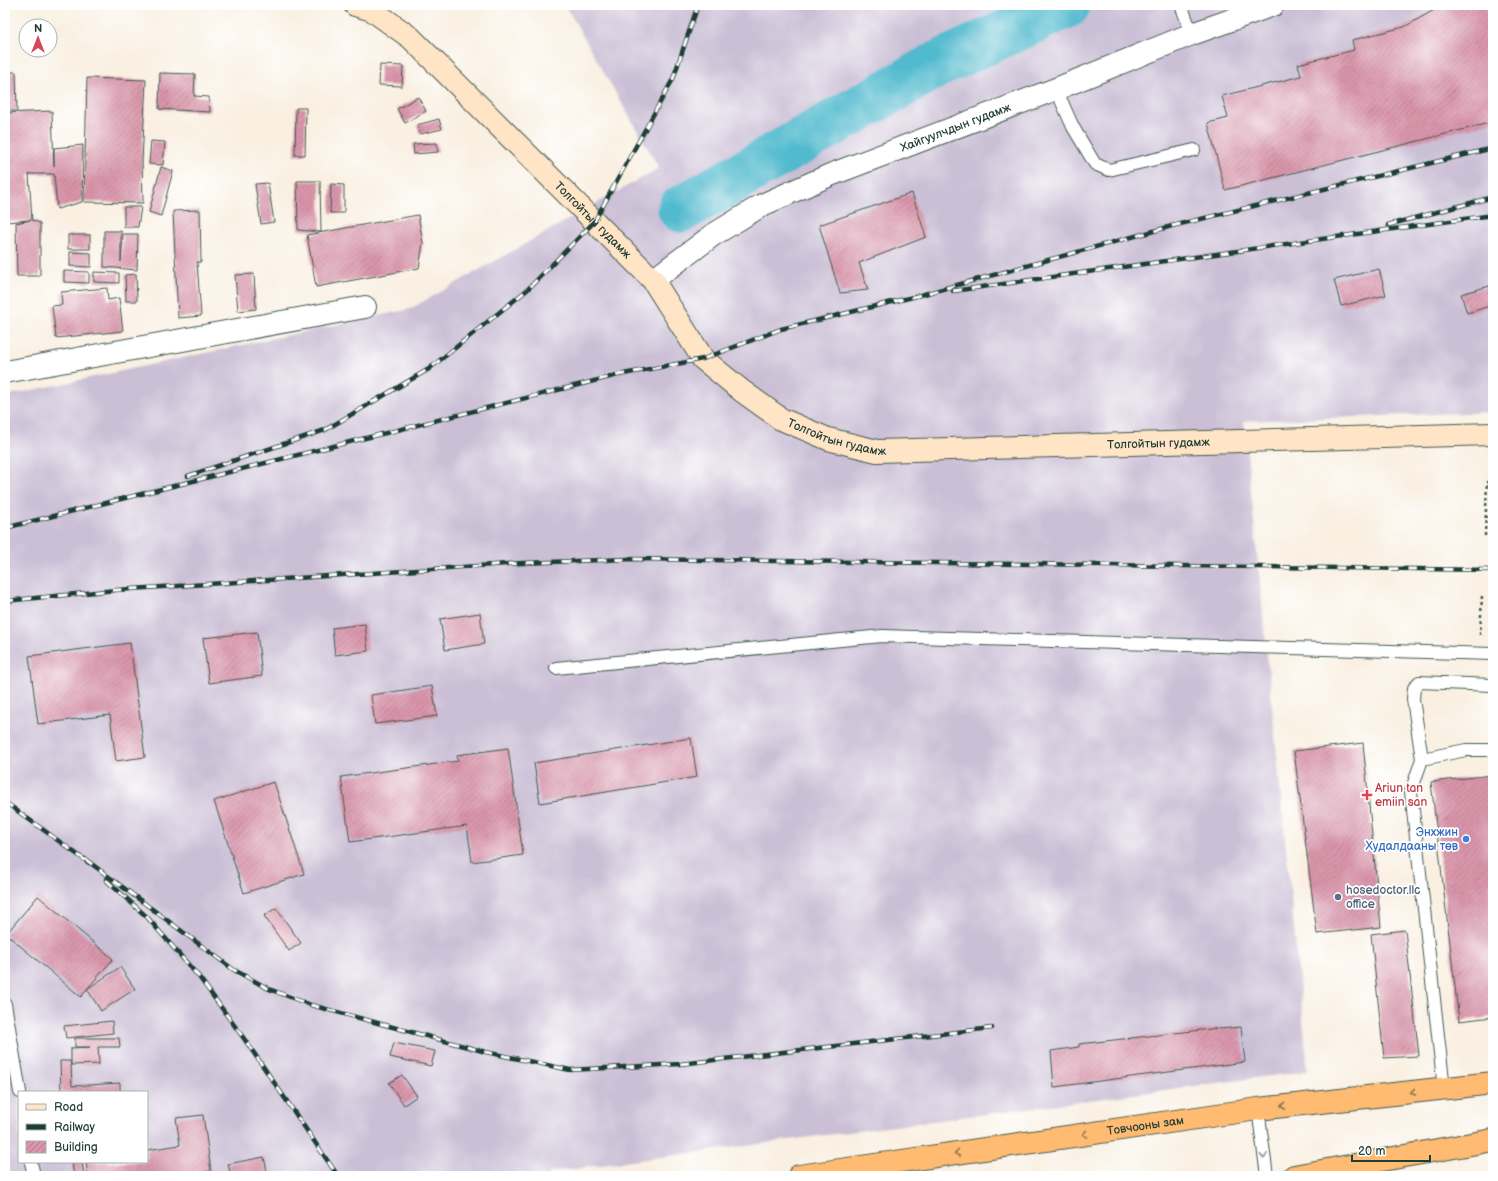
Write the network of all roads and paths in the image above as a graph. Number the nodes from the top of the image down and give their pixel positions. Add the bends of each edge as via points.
1 (355, 5) edge
2 (1181, 5) edge
3 (1273, 5) edge
4 (1192, 34) junction
5 (1056, 89) junction
6 (1194, 150) dead end
7 (653, 280) junction
8 (365, 307) dead end
9 (5, 372) edge
10 (1493, 434) edge
11 (1493, 482) edge
12 (1485, 536) dead end
13 (1482, 595) dead end
14 (1479, 654) junction
15 (1493, 654) edge
16 (556, 668) dead end
17 (1493, 685) edge
18 (1493, 750) edge
19 (1422, 759) junction
20 (5, 1004) edge
21 (1493, 1083) edge
22 (1444, 1089) junction
23 (20, 1091) edge
24 (1258, 1108) junction
25 (1493, 1140) edge
26 (31, 1163) edge
27 (34, 1176) edge
28 (799, 1176) edge
29 (1267, 1176) edge
30 (1294, 1176) edge

1 - 7 main road, Толгойтын гудамж via 372,10 411,38
2 - 4 lane
3 - 4 street, Хайгуулчдын гудамж
4 - 5 street, Хайгуулчдын гудамж
5 - 6 lane via 1073,127 1095,164 1109,170
5 - 7 street, Хайгуулчдын гудамж via 830,175 762,205 713,235
7 - 10 main road, Толгойтын гудамж via 703,359 742,391 781,419 828,439 877,451
8 - 9 street
11 - 12 path via 1487,482
13 - 14 path
14 - 15 lane
14 - 16 lane via 882,636
17 - 19 lane via 1419,682 1414,688 1413,699
18 - 19 lane via 1466,750
19 - 22 lane via 1411,792
20 - 23 lane
21 - 22 highway, Товчооны зам
22 -> 24 highway, Товчооны зам
24 -> 28 highway, Товчооны зам
24 -> 29 lane
25 - 30 highway
26 - 27 lane

